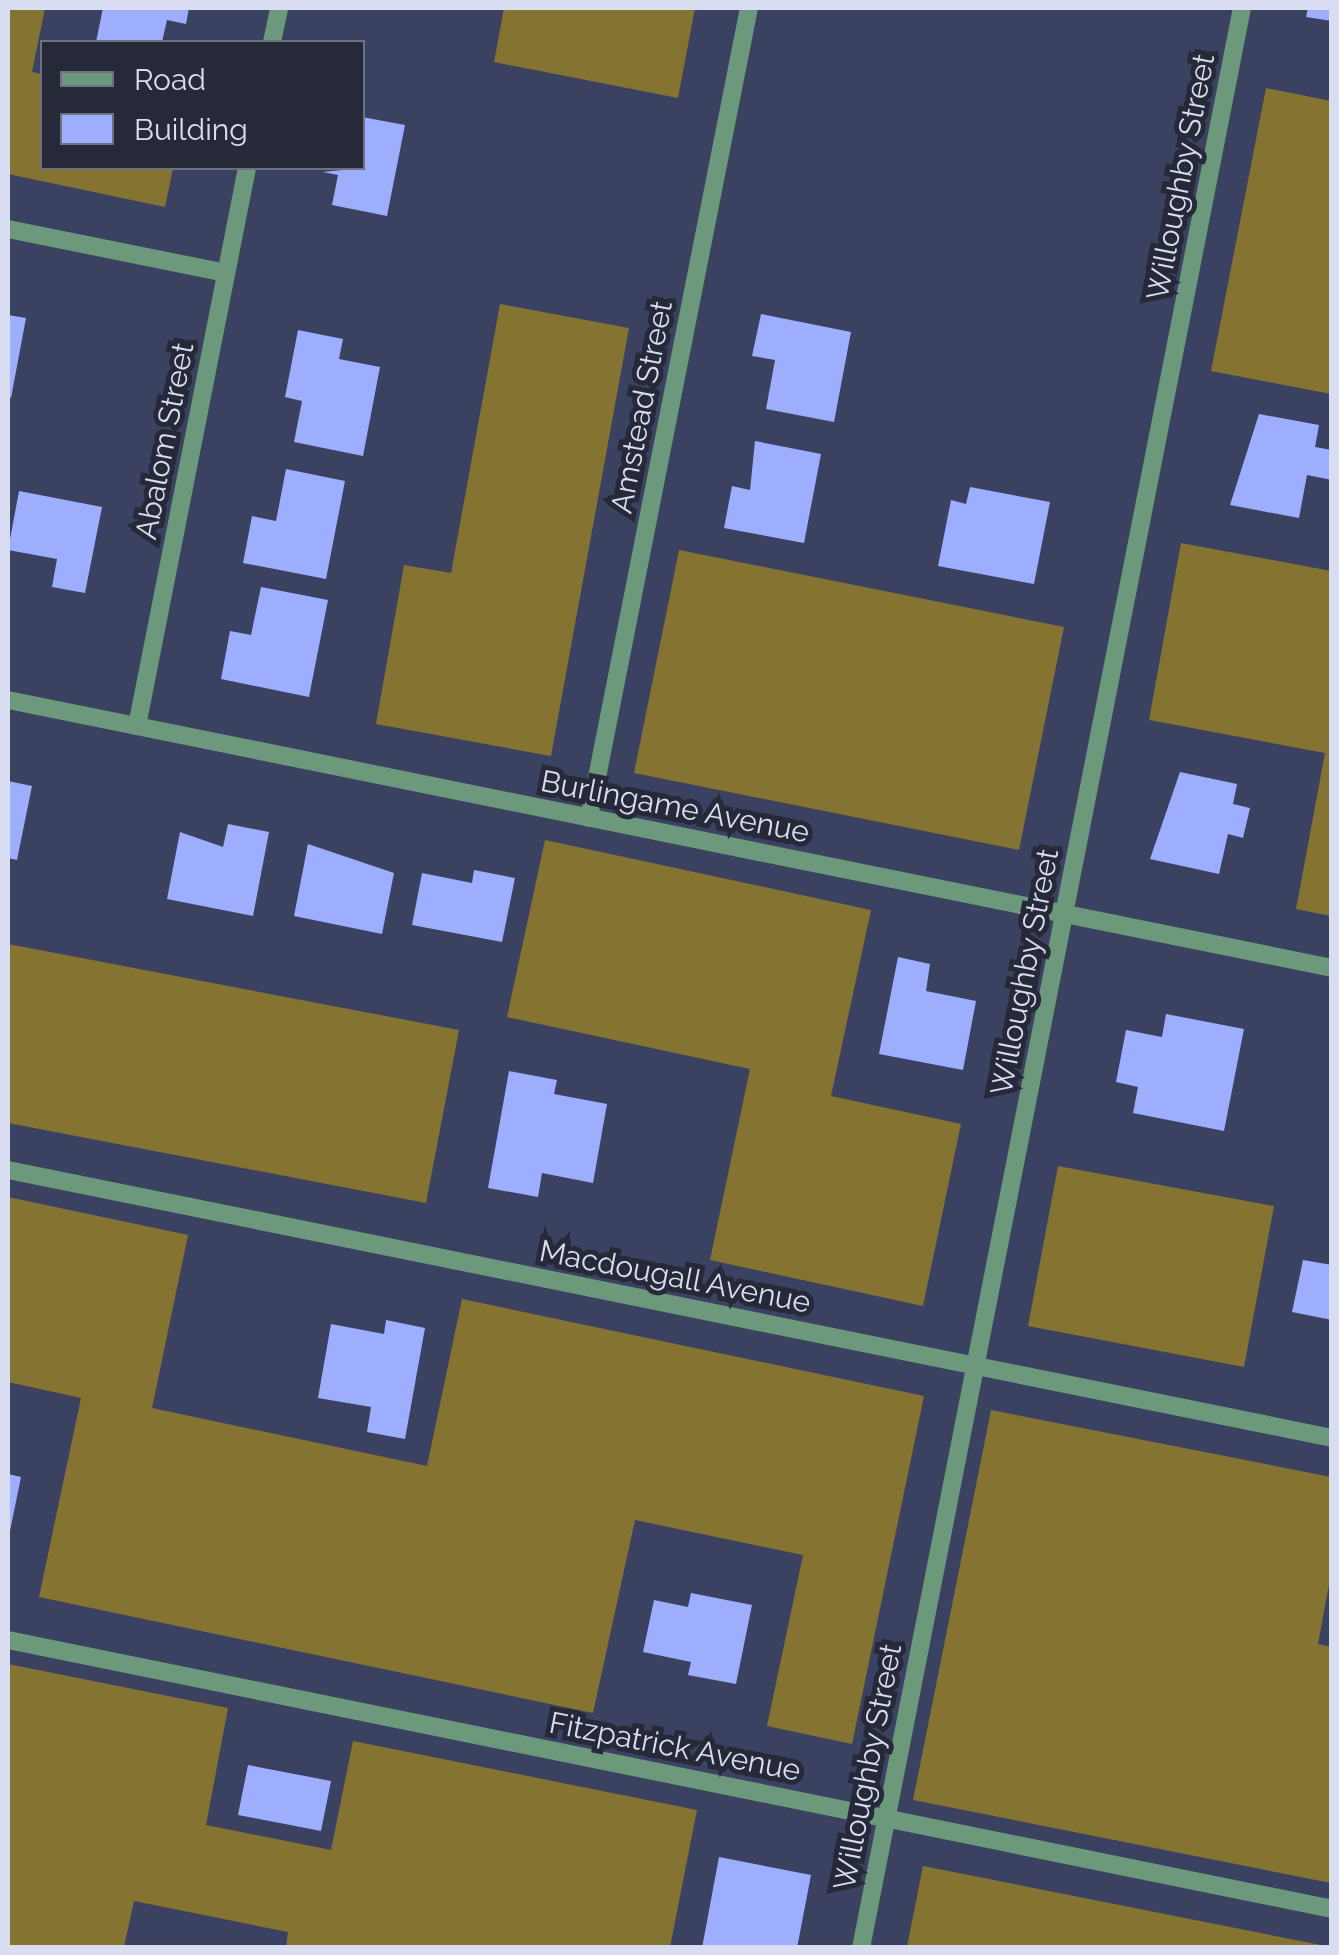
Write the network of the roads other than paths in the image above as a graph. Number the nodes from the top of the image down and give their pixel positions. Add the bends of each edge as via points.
1 (279, 8) edge
2 (749, 8) edge
3 (1242, 8) edge
4 (272, 40) edge
5 (247, 170) edge
6 (8, 229) edge
7 (226, 273) junction
8 (8, 700) edge
9 (137, 726) junction
10 (589, 818) junction
11 (1065, 914) junction
12 (1332, 968) edge
13 (8, 1170) edge
14 (976, 1366) junction
15 (1332, 1438) edge
16 (8, 1640) edge
17 (886, 1818) junction
18 (1332, 1909) edge
19 (860, 1948) edge

1 - 4 street
2 - 10 street, Amstead Street
3 - 11 street, Willoughby Street
5 - 7 street, Abalom Street
6 - 7 street
7 - 9 street, Abalom Street
8 - 9 street, Burlingame Avenue
9 - 10 street, Burlingame Avenue
10 - 11 street, Burlingame Avenue
11 - 12 street, Burlingame Avenue
11 - 14 street, Willoughby Street
13 - 14 street, Macdougall Avenue
14 - 15 street, Macdougall Avenue
14 - 17 street, Willoughby Street
16 - 17 street, Fitzpatrick Avenue
17 - 18 street, Fitzpatrick Avenue
17 - 19 street, Willoughby Street

